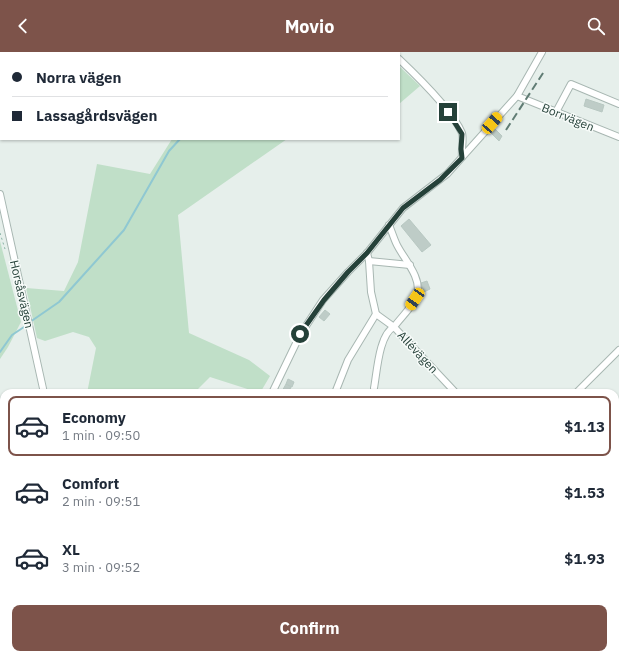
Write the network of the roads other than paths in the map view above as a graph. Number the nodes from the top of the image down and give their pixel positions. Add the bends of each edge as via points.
1 (542, 52) edge
2 (400, 60) edge
3 (517, 96) junction
4 (619, 104) edge
5 (556, 112) junction
6 (619, 138) edge
7 (462, 158) junction
8 (0, 194) edge
9 (3, 217) edge
10 (390, 225) junction
11 (367, 253) junction
12 (369, 260) junction
13 (410, 265) junction
14 (376, 314) junction
15 (394, 327) junction
16 (619, 350) edge
17 (374, 388) dead end
18 (43, 389) edge
19 (274, 389) edge
20 (337, 389) edge
21 (452, 389) edge
22 (580, 389) edge

1 - 3 street
2 - 7 street via 455,121 462,134
3 - 5 street, Borrvägen
3 - 7 street
4 - 5 street via 571,84
5 - 6 street, Borrvägen
7 - 10 street via 437,182 403,208
8 - 9 street, Horsåsvägen
9 - 18 street, Horsåsvägen
10 - 11 street
10 - 13 street, Allévägen via 397,246
11 - 12 street
11 - 19 street via 324,300 300,334
12 - 13 street
12 - 14 street via 371,292
13 - 15 street, Allévägen via 418,285 418,293
14 - 15 street
14 - 20 street via 348,360
15 - 17 street via 387,331 382,345
15 - 21 street, Allévägen
16 - 22 street

